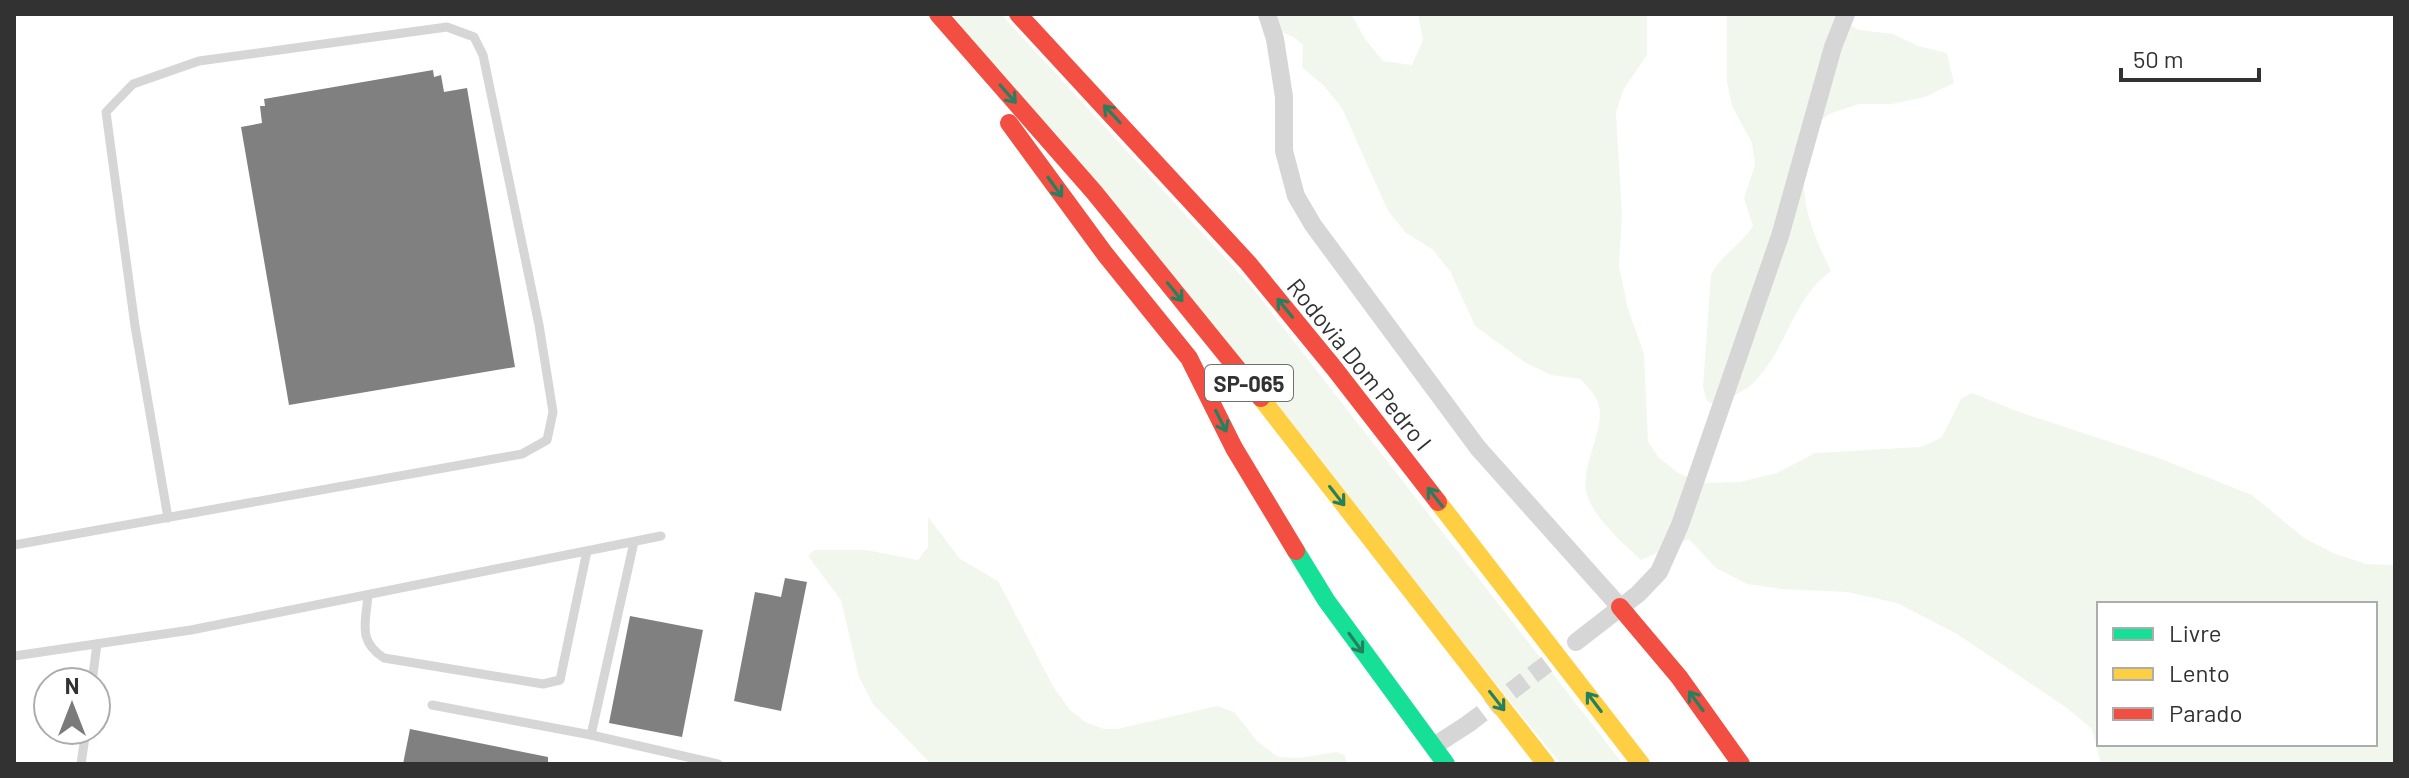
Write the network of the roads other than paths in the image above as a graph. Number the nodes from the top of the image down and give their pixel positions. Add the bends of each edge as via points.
1 (923, 14) edge
2 (938, 14) edge
3 (1018, 14) edge
4 (1267, 14) edge
5 (1846, 14) edge
6 (168, 518) junction
7 (661, 536) dead end
8 (634, 542) junction
9 (14, 545) edge
10 (587, 551) junction
11 (368, 595) junction
12 (1620, 607) junction
13 (1576, 642) tunnel mouth
14 (97, 644) junction
15 (14, 656) edge
16 (94, 666) edge
17 (432, 705) dead end
18 (1468, 724) tunnel mouth
19 (591, 735) junction
20 (1434, 746) junction
21 (718, 764) edge
22 (1446, 764) edge
23 (1546, 764) edge
24 (1641, 764) edge
25 (1741, 764) edge

1 -> 20 highway via 1189,358 1234,448 1326,600
2 -> 23 highway, SP-065 via 1235,364
24 -> 3 highway, Rodovia Dom Pedro I / SP-065 via 1248,263
4 - 12 street via 1284,97 1284,151 1307,216 1478,448
5 - 12 street via 1780,236 1680,525 1659,572
6 - 6 lane via 522,454 547,440 553,412 539,325 483,55 474,37 447,27 199,61 133,84 106,112
6 - 9 lane
7 - 8 lane
8 - 10 lane
8 - 19 lane
10 - 11 lane
10 - 11 lane via 560,680 552,683 384,658 365,638
11 - 14 lane
12 - 13 street
25 -> 12 highway via 1679,677
14 - 15 lane
14 - 16 lane
17 - 19 lane
18 - 20 street
19 - 21 lane
20 - 22 highway

